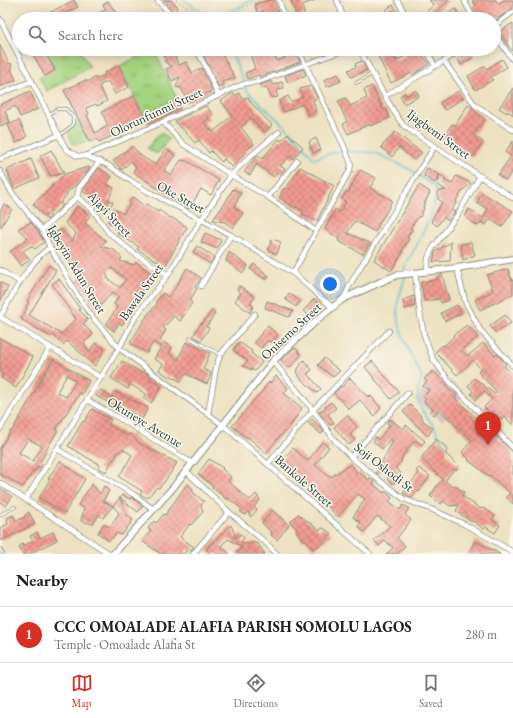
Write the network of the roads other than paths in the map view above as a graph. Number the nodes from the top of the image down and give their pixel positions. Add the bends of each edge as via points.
1 (157, 0) edge
2 (279, 0) edge
3 (337, 0) edge
4 (397, 0) edge
5 (464, 0) edge
6 (168, 12) edge
7 (283, 12) edge
8 (341, 12) edge
9 (404, 12) edge
10 (470, 12) edge
11 (513, 12) edge
12 (0, 19) edge
13 (501, 21) edge
14 (11, 41) edge
15 (501, 43) edge
16 (19, 56) edge
17 (200, 56) edge
18 (302, 56) edge
19 (329, 56) edge
20 (363, 56) edge
21 (430, 56) edge
22 (452, 56) edge
23 (513, 60) edge
24 (444, 61) junction
25 (306, 65) junction
26 (435, 66) junction
27 (374, 74) junction
28 (32, 81) junction
29 (356, 83) dead end
30 (0, 94) edge
31 (218, 95) junction
32 (385, 96) junction
33 (49, 114) junction
34 (163, 122) junction
35 (513, 130) edge
36 (278, 132) dead end
37 (59, 135) junction
38 (435, 146) junction
39 (85, 156) junction
40 (0, 159) edge
41 (100, 160) junction
42 (297, 162) dead end
43 (0, 171) edge
44 (231, 175) junction
45 (480, 176) junction
46 (77, 196) junction
47 (268, 197) junction
48 (513, 198) edge
49 (201, 220) junction
50 (42, 230) junction
51 (316, 231) junction
52 (231, 235) junction
53 (50, 247) junction
54 (513, 260) edge
55 (457, 268) junction
56 (0, 270) edge
57 (427, 272) junction
58 (293, 273) junction
59 (415, 273) junction
60 (168, 275) junction
61 (20, 282) junction
62 (201, 286) dead end
63 (343, 299) junction
64 (332, 307) junction
65 (255, 314) dead end
66 (0, 317) edge
67 (389, 331) dead end
68 (190, 338) dead end
69 (50, 348) junction
70 (119, 348) junction
71 (220, 355) junction
72 (273, 361) junction
73 (513, 366) edge
74 (100, 378) junction
75 (408, 393) dead end
76 (87, 400) junction
77 (313, 410) junction
78 (208, 414) junction
79 (223, 425) junction
80 (0, 429) edge
81 (513, 448) edge
82 (57, 449) junction
83 (350, 457) junction
84 (192, 463) junction
85 (268, 464) junction
86 (186, 471) junction
87 (0, 483) edge
88 (26, 499) junction
89 (16, 508) dead end
90 (153, 509) junction
91 (229, 512) junction
92 (0, 516) edge
93 (0, 549) edge
94 (513, 552) edge
95 (3, 554) edge
96 (110, 554) edge
97 (113, 554) edge
98 (193, 554) edge
99 (277, 554) edge
100 (370, 554) edge

1 - 6 street
2 - 7 street
3 - 8 street
4 - 9 street
5 - 10 street
11 - 13 street
12 - 14 street, Oke Street
15 - 23 street
16 - 28 street, Oke Street
17 - 31 street
18 - 25 street
19 - 25 street, Olorunfunmi Street
20 - 27 street, Ijagbemi Street
21 - 26 street
22 - 24 street
24 - 26 street
24 - 35 street via 475,105
25 - 31 street, Olorunfunmi Street
25 - 51 street via 351,164
26 - 32 street
27 - 29 lane
27 - 32 street, Ijagbemi Street
28 - 30 street
28 - 33 street, Oke Street
31 - 34 street, Olorunfunmi Street
32 - 38 street, Ijagbemi Street via 404,126
33 - 37 street, Oke Street
33 - 37 lane via 57,109 66,109 73,116 73,125
34 - 39 street, Olorunfunmi Street
34 - 44 street via 183,144
36 - 44 street, Bawala Street
37 - 39 street, Oke Street via 66,149 77,156
37 - 40 street
38 - 45 street, Ijagbemi Street
38 - 63 street via 349,285
39 - 41 street, Oke Street
41 - 46 street via 79,188
41 - 49 street, Oke Street via 142,188
42 - 47 street
43 - 50 street, Igbeyin Adun Street via 12,193
44 - 47 street
44 - 49 street, Bawala Street
45 - 48 street, Ijagbemi Street
45 - 57 street via 458,214 432,249
46 - 50 street
46 - 60 street, Ajayi Street via 92,209 108,232 131,251
47 - 51 street
49 - 52 street, Oke Street
49 - 60 street, Bawala Street
50 - 53 street, Igbeyin Adun Street
51 - 58 street
52 - 58 street, Oke Street
52 - 62 street
53 - 61 street
53 - 70 street, Igbeyin Adun Street via 81,301
54 - 55 street, Onisemo Street
55 - 57 street, Onisemo Street
55 - 73 street via 465,301 480,330
56 - 61 street
57 - 59 street, Onisemo Street
58 - 64 street, Oke Street
59 - 63 street, Onisemo Street via 397,275
59 - 81 street via 418,308 433,360 450,382
60 - 70 street, Bawala Street via 136,316
61 - 66 street
63 - 64 street, Onisemo Street
64 - 72 street, Onisemo Street
65 - 71 street
66 - 69 street
67 - 77 street
68 - 71 lane
69 - 74 street
69 - 80 street
70 - 74 street, Bawala Street
70 - 78 street, Igbeyin Adun Street
71 - 78 street
72 - 77 street, Soji Oshodi St
72 - 79 street, Onisemo Street
74 - 76 street, Bawala Street
75 - 83 street
76 - 82 street, Bawala Street
76 - 84 street, Okuneye Avenue
77 - 83 street, Soji Oshodi St
77 - 85 street
78 - 79 street, Igbeyin Adun Street
79 - 84 street, Onisemo Street
79 - 85 street, Bankole Street
82 - 88 street, Bawala Street
82 - 90 street via 133,494
83 - 94 street, Soji Oshodi St via 404,499 464,524
84 - 86 street, Onisemo Street
85 - 100 street, Bankole Street
86 - 90 street, Onisemo Street
86 - 91 street
87 - 88 street
88 - 96 street
89 - 92 lane
90 - 97 street, Onisemo Street
91 - 98 street
91 - 99 street
93 - 95 lane

